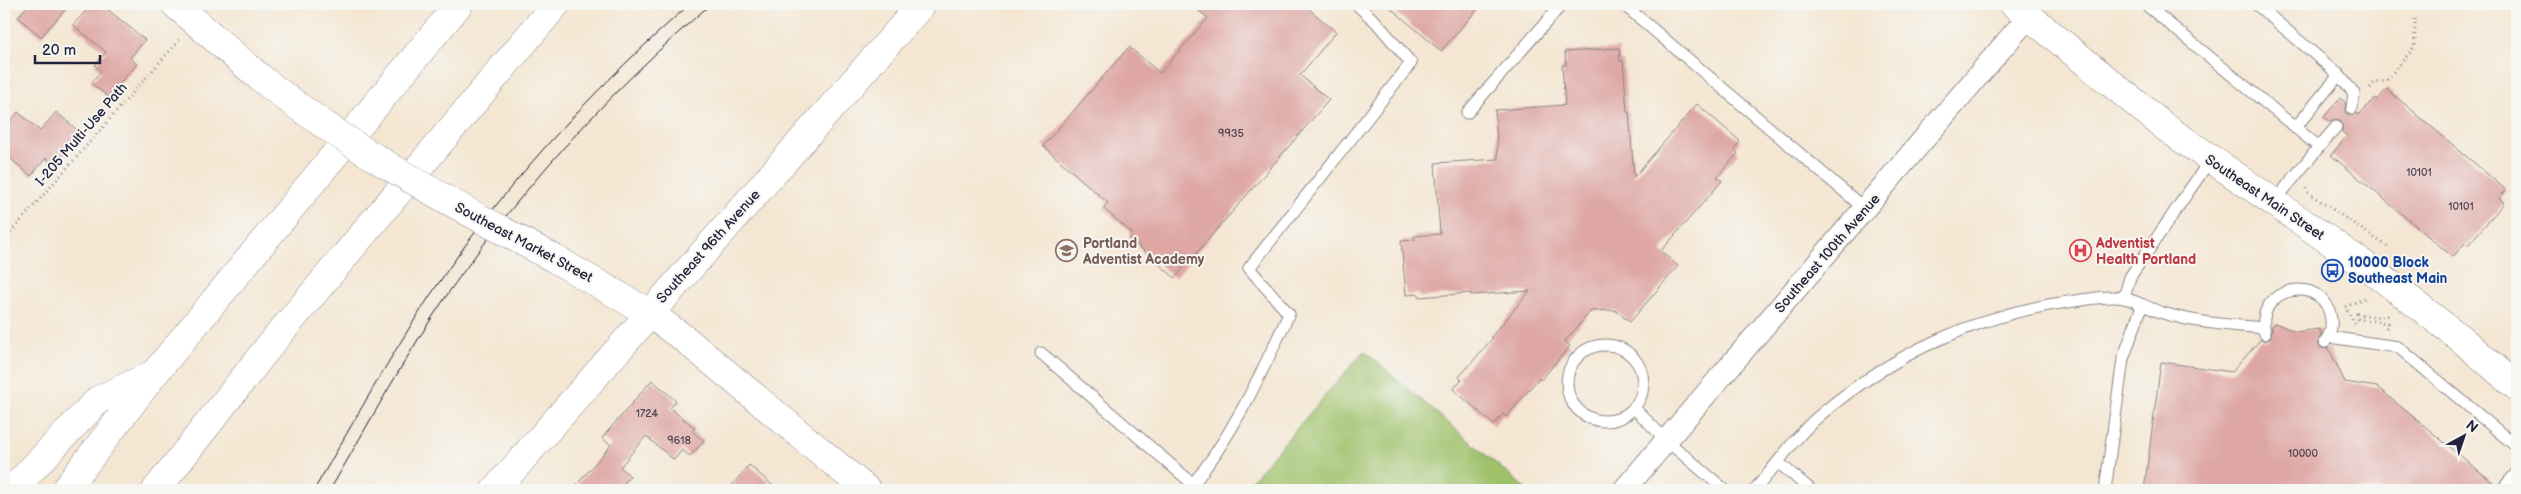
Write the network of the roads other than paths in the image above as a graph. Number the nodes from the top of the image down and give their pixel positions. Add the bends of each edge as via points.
1 (174, 4) edge
2 (460, 4) edge
3 (556, 4) edge
4 (922, 4) edge
5 (1356, 4) edge
6 (1562, 4) edge
7 (1623, 4) edge
8 (2145, 4) edge
9 (2256, 4) edge
10 (2022, 10) edge
11 (2339, 75) junction
12 (2352, 108) dead end
13 (1467, 113) dead end
14 (2336, 127) dead end
15 (2296, 128) junction
16 (2319, 147) junction
17 (2210, 160) junction
18 (2273, 203) junction
19 (1865, 209) junction
20 (2124, 298) junction
21 (2142, 306) junction
22 (649, 313) junction
23 (1041, 353) dead end
24 (155, 373) junction
25 (2517, 387) edge
26 (1634, 408) junction
27 (1666, 440) junction
28 (2517, 447) edge
29 (1779, 463) junction
30 (2517, 472) edge
31 (1190, 487) edge
32 (12, 490) edge
33 (65, 490) edge
34 (156, 490) edge
35 (495, 490) edge
36 (867, 490) edge
37 (1624, 490) edge
38 (1725, 490) edge
39 (1754, 490) edge
40 (1811, 490) edge
41 (2105, 490) edge
42 (2502, 490) edge

1 - 22 main road, Southeast Market Street, bridge via 311,117 371,157
2 - 24 main road
3 - 34 main road via 270,345
4 - 22 main road, Southeast 96th Avenue
5 - 31 lane via 1376,22 1411,64 1250,268 1289,314 1221,449
6 - 13 lane
7 - 19 lane
8 - 15 lane
9 - 11 lane
10 - 17 main road, Southeast Main Street via 2107,82
10 - 19 street, Southeast 100th Avenue
11 - 12 lane via 2354,93
11 - 15 lane
14 - 16 lane
15 - 16 lane
16 - 18 lane
17 - 18 main road, Southeast Main Street
17 - 20 lane via 2130,277
18 - 25 main road, Southeast Main Street via 2373,271
19 - 27 street, Southeast 100th Avenue
20 - 21 lane
20 - 29 lane via 2061,303 2003,315 1960,330 1857,388 1819,416 1789,446
21 - 28 lane via 2164,314 2265,331 2264,319 2270,303 2280,294 2291,290 2315,294 2325,303 2330,314 2332,326 2327,340 2398,347
21 - 41 lane via 2123,359
22 - 35 main road, Southeast 96th Avenue
22 - 36 main road, Southeast Market Street
23 - 31 lane
24 - 32 main road via 98,400
24 - 33 main road
26 - 26 lane via 1643,388 1641,371 1632,356 1612,346 1601,345 1580,354 1573,363 1567,384 1569,396 1582,414 1595,420 1610,421 1623,417
26 - 27 lane
27 - 37 street, Southeast 100th Avenue
27 - 38 lane
29 - 39 lane
29 - 40 lane
30 - 42 lane

